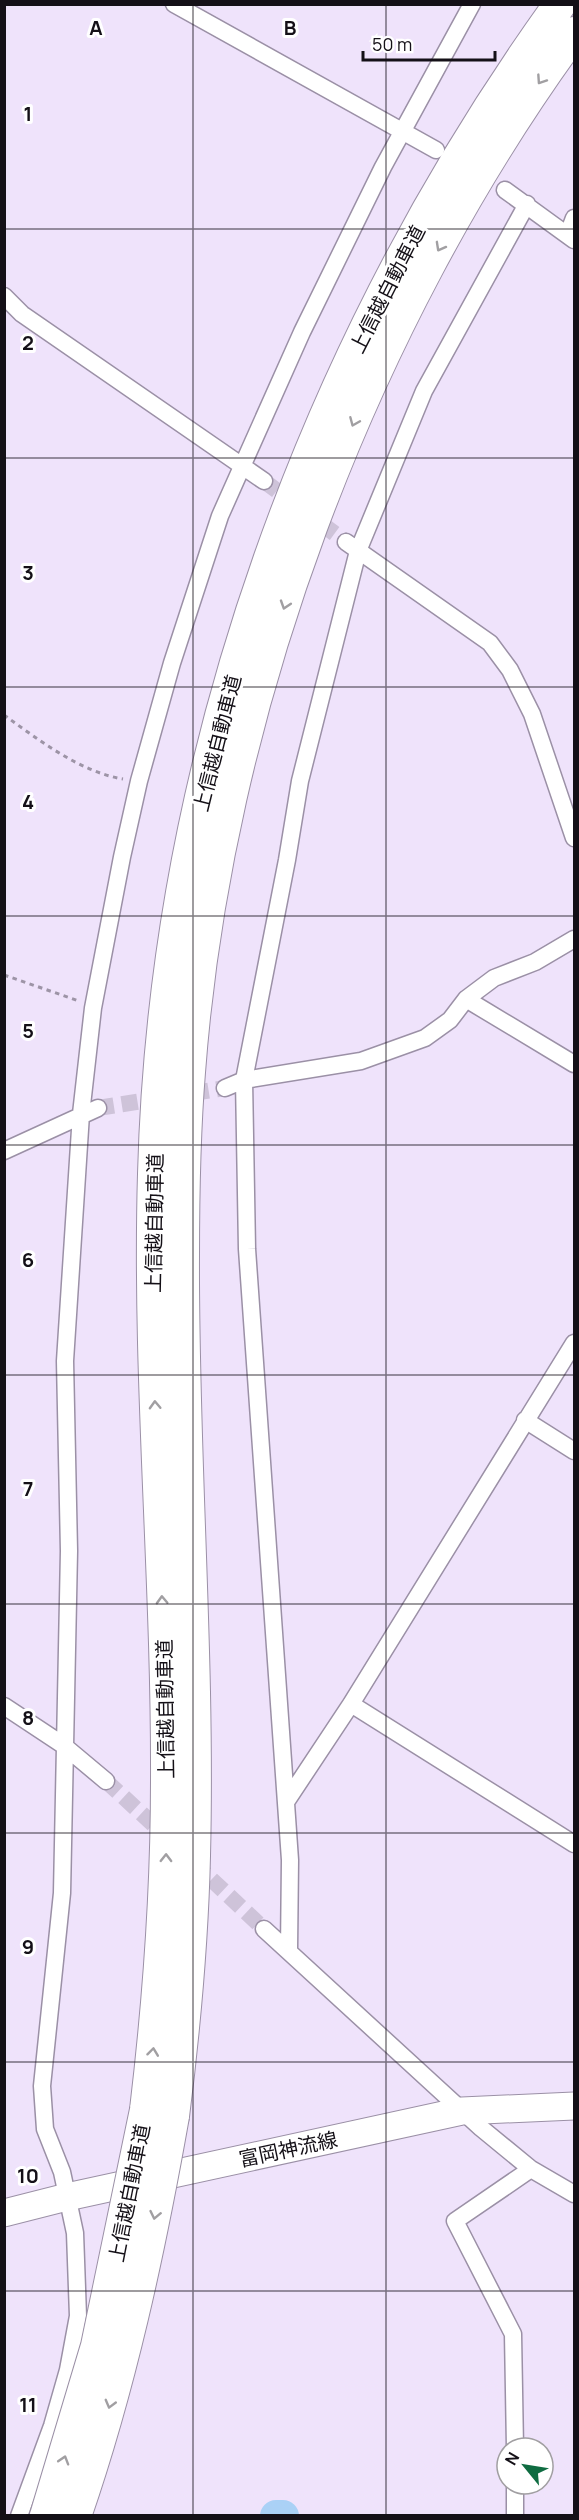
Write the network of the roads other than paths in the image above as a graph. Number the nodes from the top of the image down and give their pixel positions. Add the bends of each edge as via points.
1 (174, 4) edge
2 (472, 4) edge
3 (560, 4) edge
4 (574, 33) edge
5 (403, 129) junction
6 (436, 150) dead end
7 (505, 190) dead end
8 (527, 204) junction
9 (572, 231) edge
10 (4, 296) edge
11 (241, 464) junction
12 (264, 481) tunnel mouth
13 (352, 546) junction
14 (574, 838) edge
15 (574, 939) edge
16 (466, 999) junction
17 (574, 1064) edge
18 (244, 1080) junction
19 (225, 1088) tunnel mouth
20 (98, 1108) tunnel mouth
21 (81, 1114) junction
22 (4, 1151) edge
23 (574, 1343) edge
24 (525, 1420) junction
25 (574, 1451) edge
26 (351, 1704) junction
27 (4, 1706) edge
28 (63, 1745) junction
29 (106, 1781) tunnel mouth
30 (286, 1802) junction
31 (574, 1844) edge
32 (264, 1929) tunnel mouth
33 (289, 1950) junction
34 (574, 2106) edge
35 (462, 2111) junction
36 (159, 2113) junction
37 (531, 2169) junction
38 (574, 2194) edge
39 (60, 2198) junction
40 (4, 2213) edge
41 (515, 2436) edge
42 (515, 2496) edge
43 (19, 2516) edge
44 (46, 2516) edge
45 (75, 2516) edge
46 (515, 2516) edge

1 - 5 street
2 - 5 street
36 -> 3 highway, 上信越自動車道 via 167,1777 153,1347 154,1169 169,985 187,875 220,723 244,638 284,519 333,399 368,320 446,177
4 -> 36 highway, 上信越自動車道 via 470,192 398,328 348,438 274,638 236,780 213,893 189,1071 185,1159 184,1354 195,1833 191,1946
5 - 6 street
5 - 11 street
7 - 8 street
8 - 9 street
8 - 13 street via 424,391
10 - 11 street via 22,314
11 - 12 street
11 - 21 street via 216,527 139,781 93,1008
13 - 14 street via 490,644 510,670 532,714
13 - 18 street via 300,782
15 - 16 street via 535,962 494,978
16 - 17 street
16 - 18 street via 450,1020 425,1038 361,1060
18 - 19 street
18 - 30 street via 247,1249
20 - 21 street
21 - 22 street
21 - 28 street via 65,1360 69,1551
23 - 24 street
24 - 25 street
24 - 26 street
26 - 30 street
26 - 31 street
27 - 28 street
28 - 29 street
28 - 39 street via 62,1893 42,2086 45,2129 62,2172
30 - 33 street
32 - 33 street
33 - 35 street
34 - 35 main road, 富岡神流線
35 - 37 street
35 - 39 main road, 富岡神流線
44 -> 36 highway, 上信越自動車道, bridge via 97,2346
36 -> 45 highway, 上信越自動車道, bridge via 151,2233 126,2344
37 - 38 street
37 - 41 street via 455,2221 513,2334
39 - 40 main road, 富岡神流線
39 - 43 street via 75,2232 78,2316 65,2382
42 - 46 street

